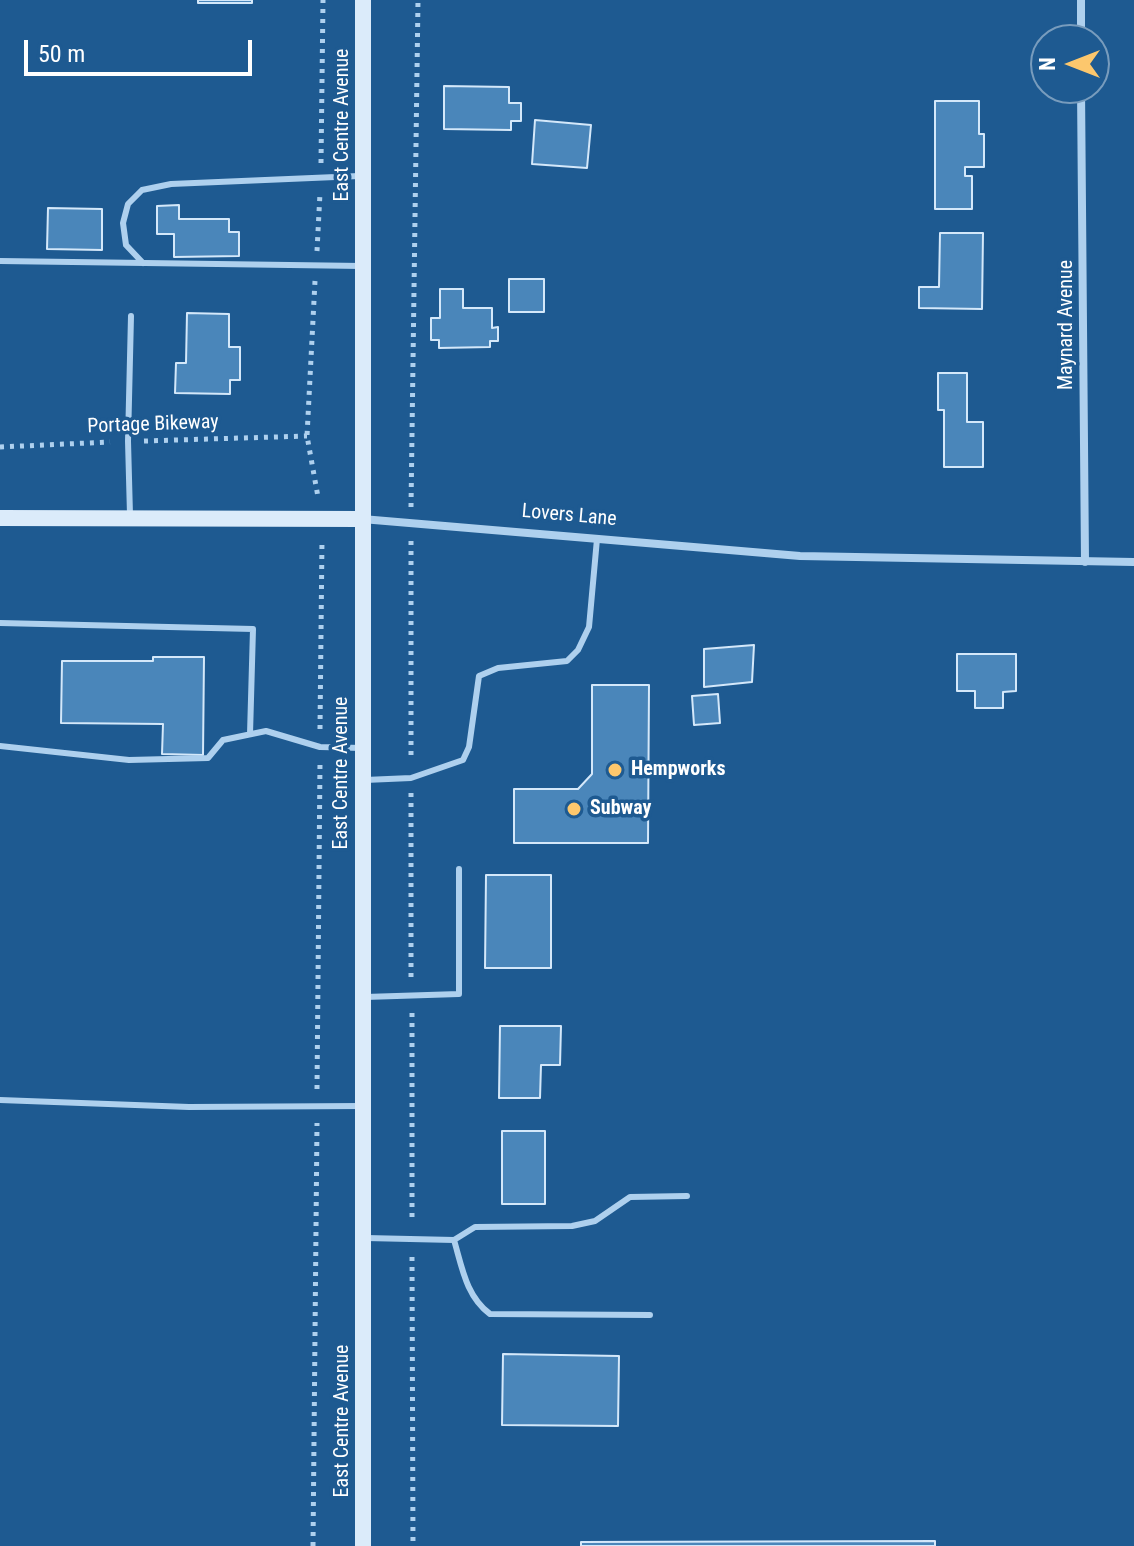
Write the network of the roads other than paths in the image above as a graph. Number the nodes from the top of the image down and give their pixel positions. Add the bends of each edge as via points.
1 (363, 0) edge
2 (1081, 0) edge
3 (1081, 24) edge
4 (1081, 104) edge
5 (362, 176) junction
6 (0, 261) edge
7 (143, 263) junction
8 (362, 266) junction
9 (131, 316) dead end
10 (0, 518) edge
11 (130, 518) junction
12 (361, 519) junction
13 (597, 539) junction
14 (1085, 562) junction
15 (1134, 562) edge
16 (0, 623) edge
17 (250, 734) junction
18 (0, 746) edge
19 (362, 748) junction
20 (362, 780) junction
21 (459, 869) dead end
22 (362, 997) junction
23 (0, 1100) edge
24 (362, 1106) junction
25 (687, 1196) dead end
26 (362, 1238) junction
27 (454, 1240) junction
28 (650, 1315) dead end
29 (363, 1546) edge

1 - 5 main road, East Centre Avenue
2 - 3 street
4 - 14 street, Maynard Avenue
5 - 7 lane via 171,184 142,190 128,204 123,223 126,245
5 - 8 main road, East Centre Avenue
6 - 7 lane
7 - 8 lane
8 - 12 main road, East Centre Avenue
9 - 11 lane
10 - 11 main road, Lovers Lane
11 - 12 main road, Lovers Lane
12 - 13 street, Lovers Lane
12 - 19 main road, East Centre Avenue
13 - 14 street, Lovers Lane via 800,556
13 - 20 lane via 589,627 578,650 567,661 498,668 479,676 463,760 411,778
14 - 15 street, Lovers Lane
16 - 17 lane via 253,629
17 - 18 lane via 223,740 208,758 129,760
17 - 19 lane via 266,731 320,747
19 - 20 main road, East Centre Avenue
20 - 22 main road, East Centre Avenue
21 - 22 lane via 459,994
22 - 24 main road, East Centre Avenue
23 - 24 lane
24 - 26 main road, East Centre Avenue
25 - 27 lane via 630,1197 595,1221 475,1227
26 - 27 lane
26 - 29 main road, East Centre Avenue
27 - 28 lane via 468,1288 490,1314

